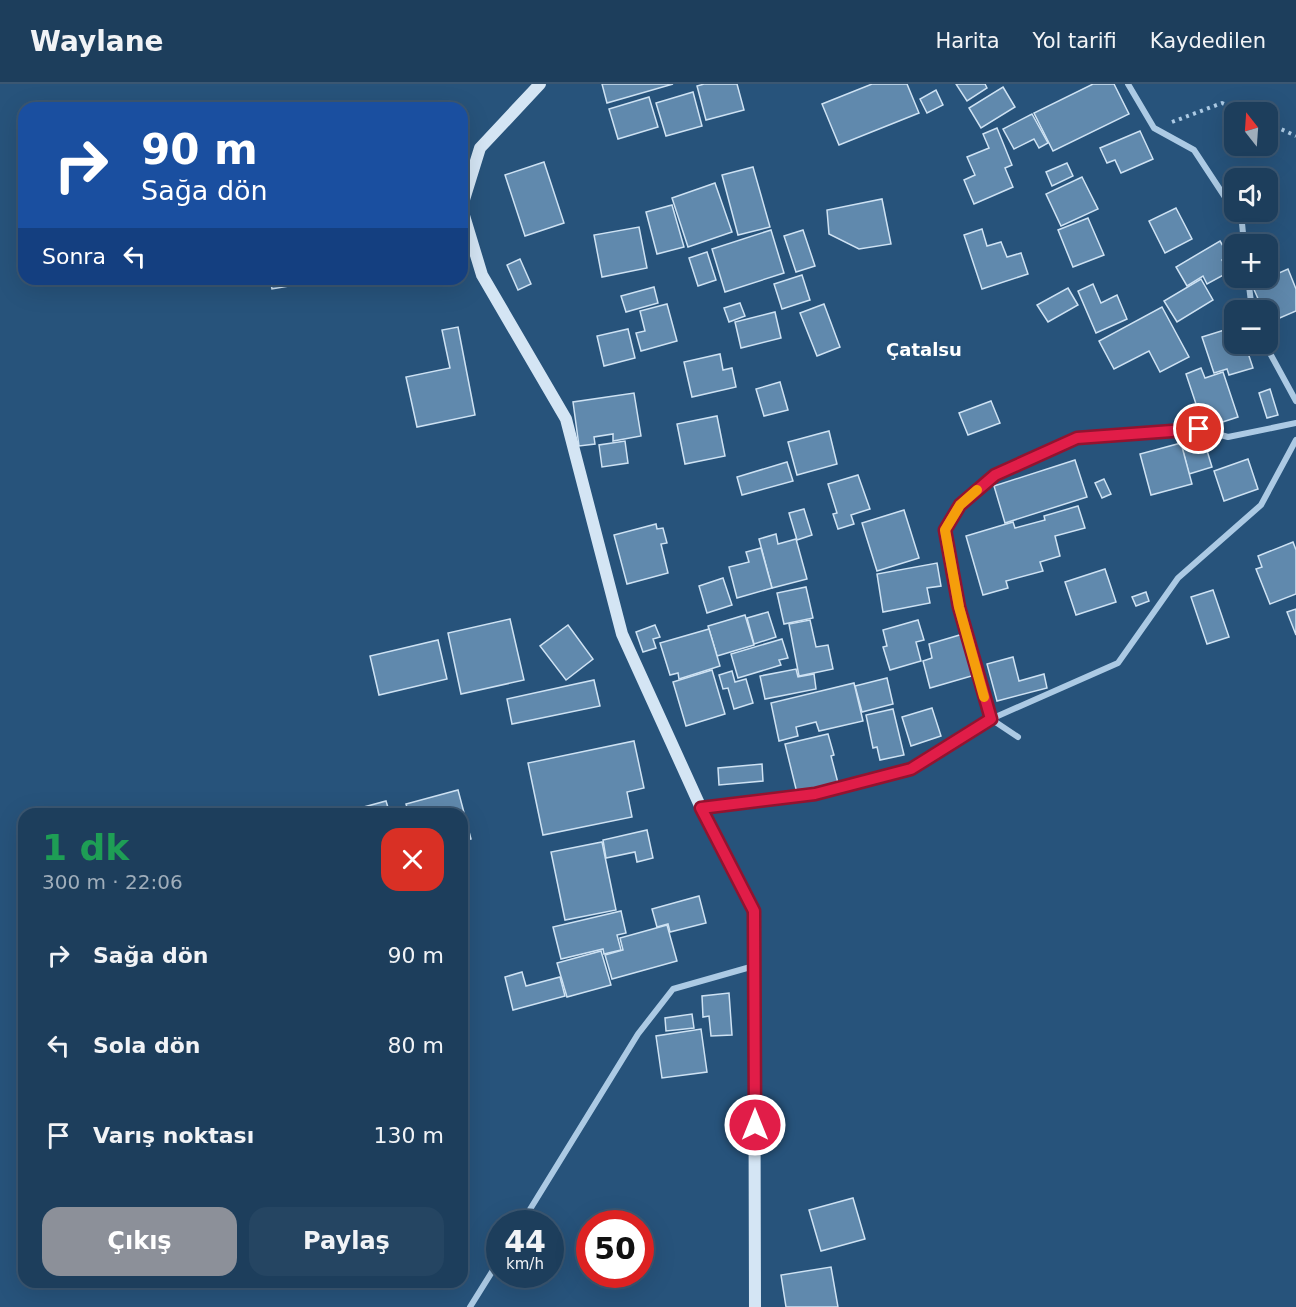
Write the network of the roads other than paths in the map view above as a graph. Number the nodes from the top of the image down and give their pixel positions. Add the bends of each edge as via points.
1 (540, 84) edge
2 (1128, 84) edge
3 (468, 188) edge
4 (468, 228) edge
5 (1243, 234) edge
6 (1270, 354) edge
7 (1296, 401) edge
8 (1296, 423) edge
9 (1296, 440) edge
10 (991, 719) junction
11 (1018, 737) dead end
12 (701, 808) junction
13 (755, 966) junction
14 (530, 1210) edge
15 (486, 1281) edge
16 (470, 1307) edge
17 (755, 1307) edge

1 - 3 main road via 480,148
2 - 5 street via 1154,128 1194,150 1242,223
4 - 12 main road via 482,275 566,419 622,634
6 - 7 street
8 - 10 street via 1228,437 1199,429 1077,438 995,475 960,505 945,530 959,607
9 - 10 street via 1261,505 1178,578 1118,663
10 - 11 street
10 - 12 street via 911,769 815,794
12 - 13 main road via 754,911
13 - 14 street via 673,989 638,1034
13 - 17 main road
15 - 16 street

